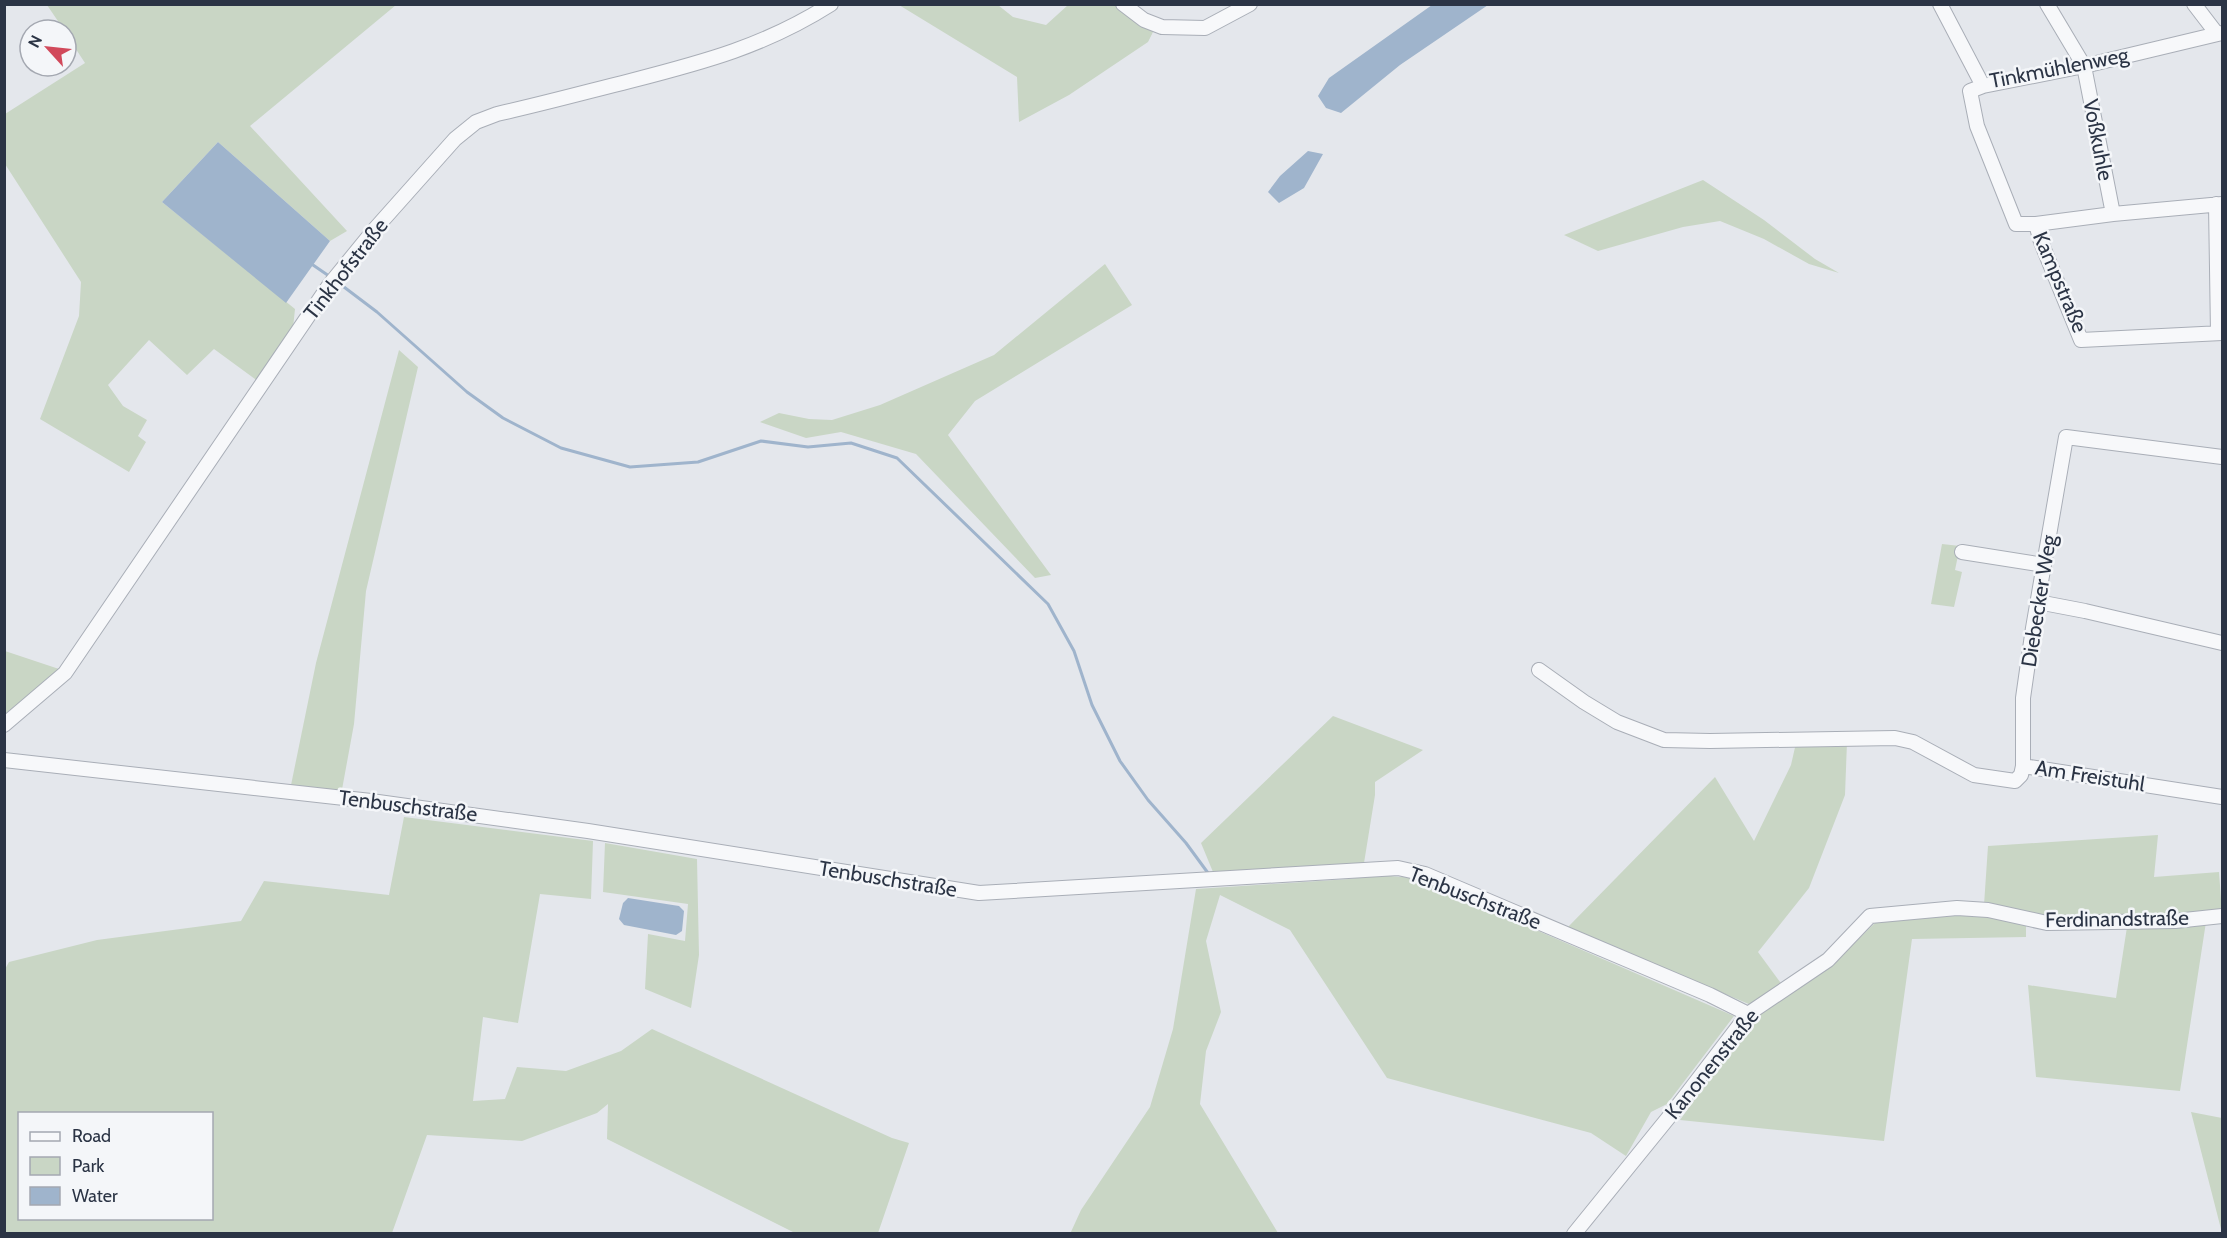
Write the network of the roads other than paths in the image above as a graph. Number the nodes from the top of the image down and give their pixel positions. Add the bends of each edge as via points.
1 (831, 4) edge
2 (1123, 4) edge
3 (1250, 4) edge
4 (1940, 4) edge
5 (2046, 4) edge
6 (2194, 4) edge
7 (2220, 33) edge
8 (2084, 66) junction
9 (1983, 86) junction
10 (2219, 204) edge
11 (2113, 214) junction
12 (2036, 224) junction
13 (2220, 333) edge
14 (2223, 457) edge
15 (1962, 552) dead end
16 (2044, 565) junction
17 (2038, 602) junction
18 (2223, 643) edge
19 (1539, 670) dead end
20 (4, 725) edge
21 (4, 760) edge
22 (2023, 766) junction
23 (2223, 797) edge
24 (1870, 916) joint
25 (2223, 916) edge
26 (1749, 1014) junction
27 (1574, 1233) edge

1 - 20 street, Tinkhofstraße via 757,44 697,64 497,114 469,128 374,230 330,284 65,673
2 - 3 street via 1144,20 1162,27 1205,28
4 - 9 street, Tinkmühlenweg
5 - 8 street
6 - 7 street
7 - 8 street, Tinkmühlenweg
8 - 9 street, Tinkmühlenweg
8 - 11 street, Voßkuhle
9 - 12 street, Kampstraße via 1970,91 1977,126 2016,224
10 - 11 street
10 - 13 street
11 - 12 street
12 - 13 street, Kampstraße via 2081,340
14 - 16 street, Diebecker Weg via 2066,436
15 - 16 street
16 - 17 street, Diebecker Weg
17 - 18 street
17 - 22 street, Diebecker Weg via 2023,698
19 - 22 street, Am Freistuhl via 1617,722 1664,740 1895,738 1913,742 1974,775 2015,781
21 - 26 street, Tenbuschstraße via 371,801 979,893 1398,868 1425,874
22 - 23 street, Am Freistuhl
24 - 25 street, Ferdinandstraße via 1957,908 1989,910 2047,923 2175,921
24 - 26 street, Kanonenstraße via 1828,960
26 - 27 street, Kanonenstraße

